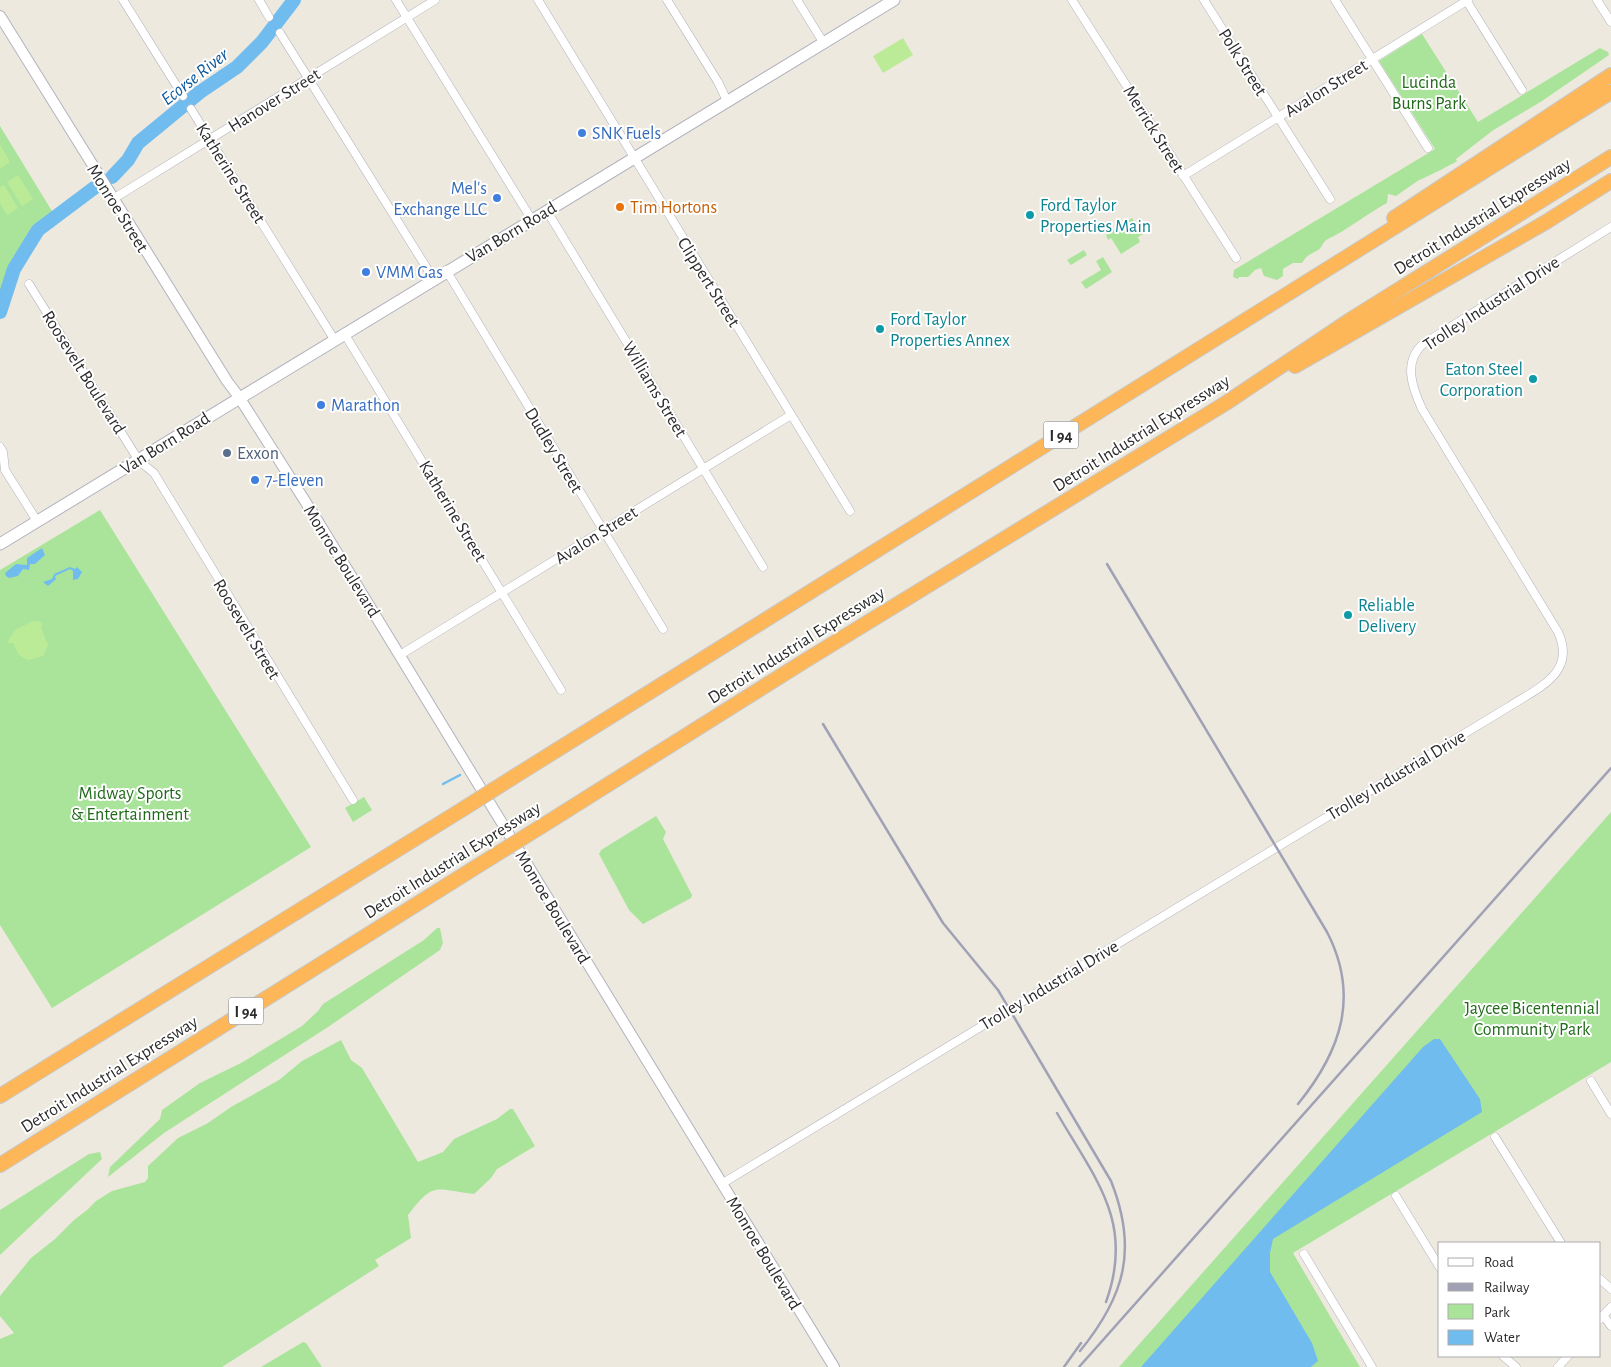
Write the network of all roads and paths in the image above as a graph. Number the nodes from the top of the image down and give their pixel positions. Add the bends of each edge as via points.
1 (124, 0) edge
2 (259, 0) edge
3 (396, 0) edge
4 (435, 0) edge
5 (538, 0) edge
6 (667, 0) edge
7 (797, 0) edge
8 (894, 0) edge
9 (1072, 0) edge
10 (1204, 0) edge
11 (1335, 0) edge
12 (1467, 0) edge
13 (1597, 0) edge
14 (0, 16) edge
15 (269, 17) dead end
16 (406, 17) junction
17 (1611, 22) edge
18 (280, 33) dead end
19 (823, 42) junction
20 (1372, 60) junction
21 (1611, 75) edge
22 (308, 78) junction
23 (1522, 90) dead end
24 (1611, 92) edge
25 (183, 96) dead end
26 (727, 100) junction
27 (192, 109) dead end
28 (1278, 117) junction
29 (210, 139) junction
30 (1428, 148) dead end
31 (1611, 157) edge
32 (634, 158) junction
33 (1183, 176) junction
34 (1611, 181) edge
35 (1611, 188) edge
36 (110, 195) junction
37 (1330, 199) dead end
38 (547, 211) junction
39 (532, 220) junction
40 (1546, 222) junction
41 (1611, 227) edge
42 (1236, 258) dead end
43 (1334, 264) junction
44 (446, 270) junction
45 (433, 278) junction
46 (29, 284) dead end
47 (344, 333) junction
48 (334, 339) junction
49 (239, 397) junction
50 (1226, 403) junction
51 (791, 415) junction
52 (0, 448) edge
53 (138, 460) junction
54 (703, 469) junction
55 (3, 470) edge
56 (850, 511) dead end
57 (37, 521) junction
58 (603, 531) junction
59 (0, 544) edge
60 (763, 567) dead end
61 (502, 593) junction
62 (663, 629) dead end
63 (400, 655) junction
64 (561, 690) dead end
65 (353, 800) dead end
66 (1591, 1081) dead end
67 (0, 1096) edge
68 (1611, 1114) edge
69 (1495, 1137) dead end
70 (0, 1165) edge
71 (723, 1183) junction
72 (1396, 1196) dead end
73 (1560, 1242) edge
74 (1304, 1254) dead end
75 (1438, 1265) edge
76 (1601, 1280) edge
77 (1611, 1289) edge
78 (1611, 1307) edge
79 (1601, 1317) edge
80 (1611, 1326) edge
81 (1505, 1357) edge
82 (1567, 1357) edge
83 (834, 1367) edge
84 (1372, 1367) edge
85 (1516, 1367) edge
86 (1558, 1367) edge

1 - 25 street
2 - 15 street
3 - 16 street
4 - 16 street, Hanover Street
5 - 32 street, Clippert Street
6 - 26 street
7 - 19 street
8 - 19 main road, Van Born Road
9 - 33 street, Merrick Street
10 - 28 street, Polk Street
11 - 20 street
12 - 20 street, Avalon Street
12 - 23 street
13 - 17 street
14 - 36 street, Monroe Street
16 - 22 street, Hanover Street
16 - 39 street
18 - 22 street
19 - 26 main road, Van Born Road
20 - 28 street, Avalon Street
20 - 30 street
21 - 43 highway via 1410,206
22 - 29 street, Hanover Street
22 - 45 street
24 - 43 highway, Detroit Industrial Expressway / I 94
26 - 32 main road, Van Born Road
27 - 29 street, Katherine Street
28 - 33 street, Avalon Street
28 - 37 street, Polk Street
29 - 36 street, Hanover Street
29 - 48 street, Katherine Street
31 - 50 highway, Detroit Industrial Expressway / I 94 via 1350,320
32 - 38 main road, Van Born Road
32 - 51 street, Clippert Street
33 - 42 street, Merrick Street
34 - 40 highway
35 - 40 highway
36 - 49 street, Monroe Street
38 - 39 main road, Van Born Road
38 - 54 street, Williams Street
39 - 44 main road, Van Born Road
40 - 50 highway via 1315,356
41 - 71 street, Trolley Industrial Drive via 1424,344 1414,356 1411,367 1413,388 1422,409 1558,632 1563,662 1554,677
43 - 67 highway, Detroit Industrial Expressway / I 94, bridge
44 - 45 main road, Van Born Road
44 - 58 street, Dudley Street
45 - 47 main road, Van Born Road
46 - 53 street, Roosevelt Boulevard
47 - 48 main road, Van Born Road
47 - 61 street, Katherine Street
48 - 49 main road, Van Born Road
49 - 53 main road, Van Born Road
49 - 63 street, Monroe Boulevard
50 - 70 highway, Detroit Industrial Expressway / I 94, bridge via 803,662
51 - 54 street, Avalon Street
51 - 56 street, Clippert Street
52 - 55 street
53 - 57 main road, Van Born Road
53 - 65 street, Roosevelt Street via 154,473
54 - 58 street, Avalon Street
54 - 60 street, Williams Street
55 - 57 street
57 - 59 main road, Van Born Road
58 - 61 street, Avalon Street
58 - 62 street, Dudley Street
61 - 63 street, Avalon Street
61 - 64 street, Katherine Street
63 - 71 street, Monroe Boulevard
66 - 68 street
69 - 73 street
71 - 83 street, Monroe Boulevard
72 - 75 street
74 - 84 street
76 - 77 street
78 - 79 street
79 - 80 street
81 - 85 street
82 - 86 street

